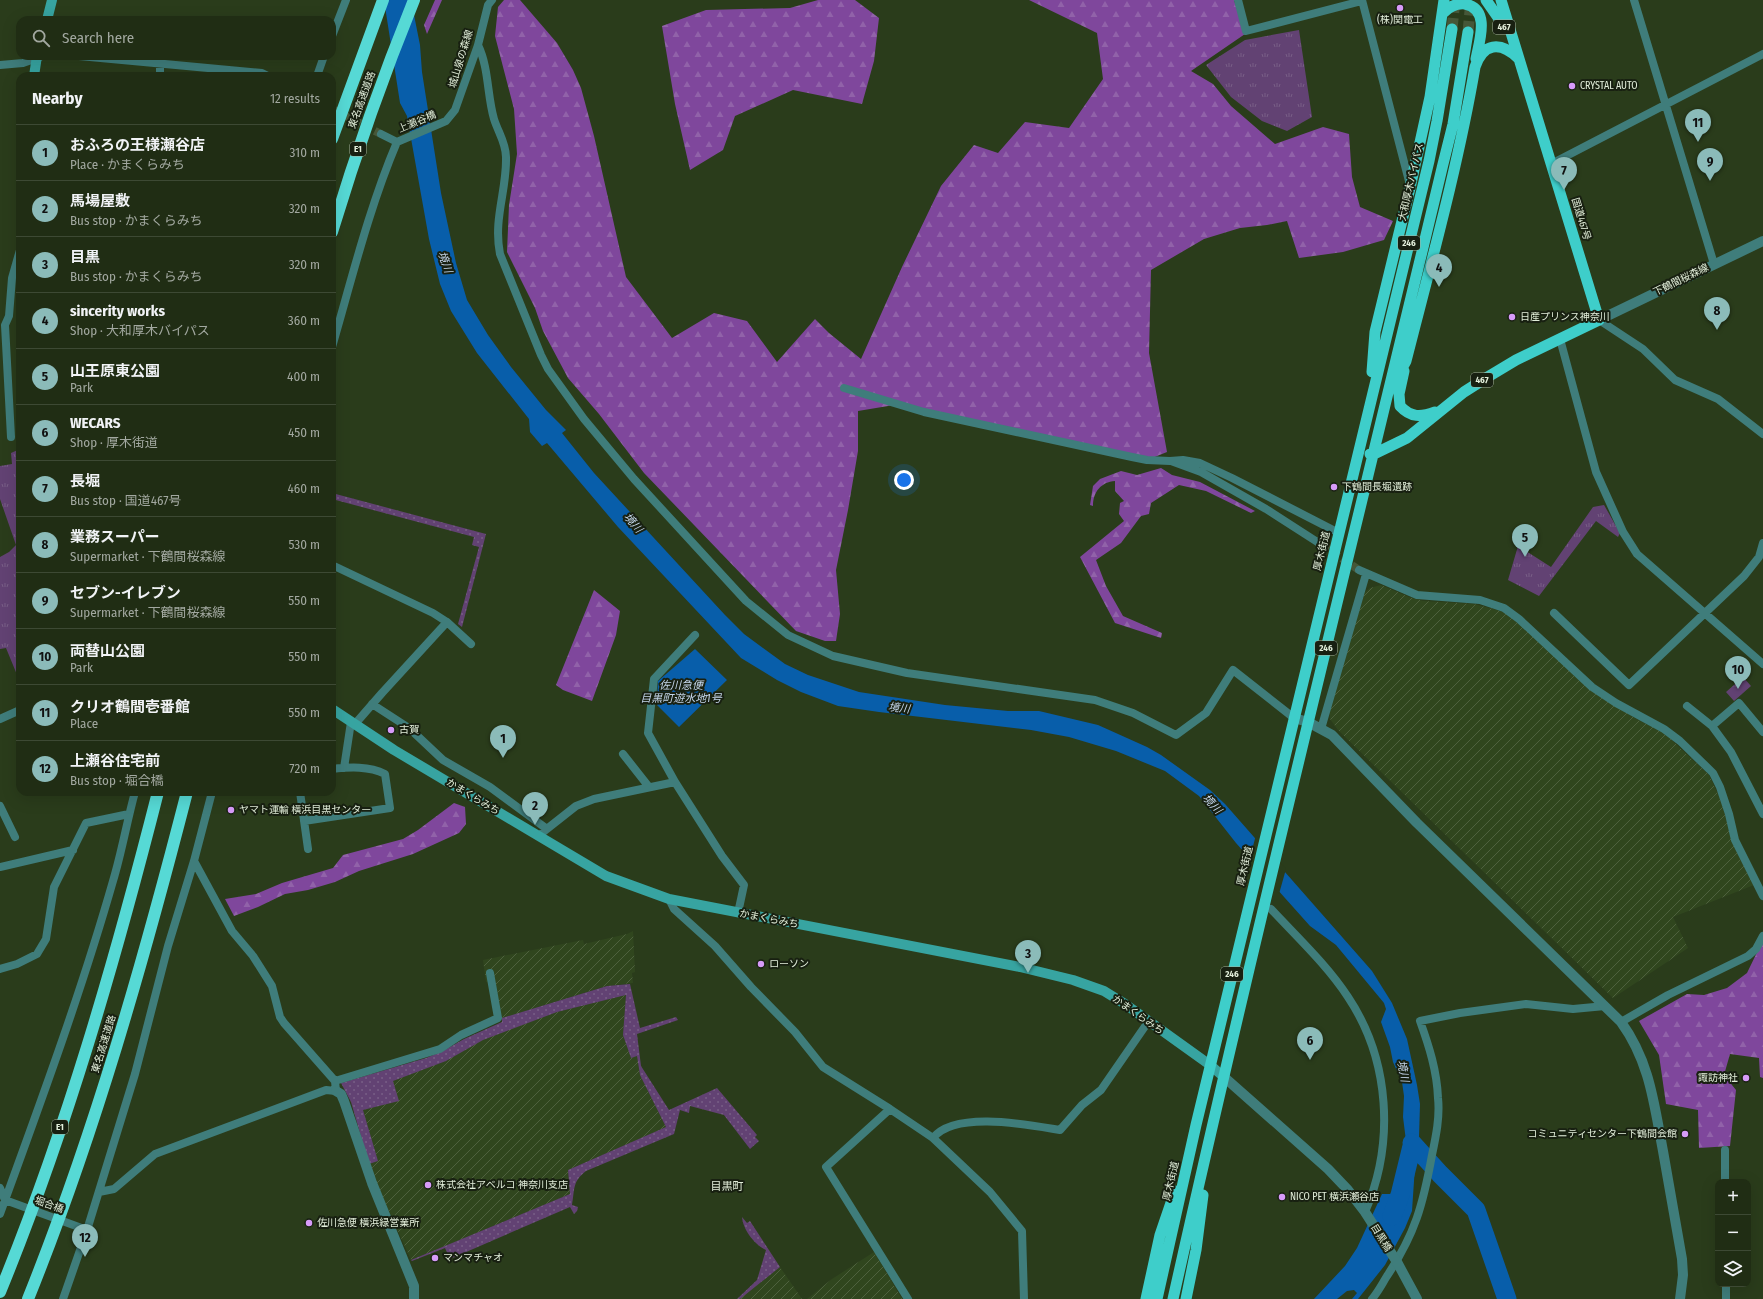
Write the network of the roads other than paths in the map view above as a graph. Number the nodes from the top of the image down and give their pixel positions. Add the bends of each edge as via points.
1 (52, 0) edge
2 (346, 0) edge
3 (383, 0) edge
4 (414, 0) edge
5 (492, 0) edge
6 (1238, 0) edge
7 (1444, 0) edge
8 (1486, 0) edge
9 (1501, 0) edge
10 (1634, 0) edge
11 (1362, 1) edge
12 (1443, 13) junction
13 (48, 16) edge
14 (336, 26) edge
15 (1452, 30) tunnel mouth
16 (1468, 32) tunnel mouth
17 (478, 45) junction
18 (1763, 54) edge
19 (1518, 58) junction
20 (30, 60) edge
21 (37, 60) edge
22 (119, 60) edge
23 (323, 60) edge
24 (160, 64) junction
25 (0, 66) edge
26 (1475, 67) junction
27 (35, 72) edge
28 (160, 72) edge
29 (251, 72) edge
30 (318, 72) edge
31 (1666, 104) junction
32 (446, 121) joint
33 (336, 128) edge
34 (382, 134) tunnel mouth
35 (396, 142) junction
36 (1551, 164) junction
37 (1410, 188) junction
38 (336, 219) edge
39 (1763, 241) edge
40 (16, 264) edge
41 (1714, 264) junction
42 (1599, 320) junction
43 (2, 326) edge
44 (336, 333) edge
45 (1560, 339) junction
46 (1402, 359) junction
47 (844, 388) dead end
48 (1394, 394) junction
49 (1441, 410) junction
50 (1368, 412) junction
51 (1762, 432) edge
52 (11, 437) dead end
53 (1374, 454) junction
54 (1358, 455) junction
55 (1170, 461) junction
56 (1339, 533) junction
57 (1763, 543) edge
58 (1322, 545) tunnel mouth
59 (336, 567) edge
60 (1705, 612) junction
61 (1554, 613) dead end
62 (447, 622) junction
63 (695, 635) dead end
64 (471, 644) dead end
65 (1763, 664) edge
66 (372, 704) junction
67 (1687, 706) dead end
68 (16, 712) edge
69 (336, 712) edge
70 (0, 718) edge
71 (1294, 718) junction
72 (1308, 722) junction
73 (353, 723) junction
74 (1712, 726) junction
75 (1321, 729) junction
76 (1763, 732) edge
77 (623, 754) dead end
78 (344, 768) junction
79 (336, 769) edge
80 (675, 782) junction
81 (649, 787) junction
82 (134, 796) edge
83 (157, 796) edge
84 (186, 796) edge
85 (211, 796) edge
86 (301, 796) edge
87 (0, 806) edge
88 (129, 814) junction
89 (1763, 814) edge
90 (304, 821) junction
91 (547, 829) junction
92 (15, 836) dead end
93 (538, 836) junction
94 (308, 849) dead end
95 (73, 850) junction
96 (194, 861) junction
97 (0, 867) edge
98 (1763, 896) edge
99 (669, 899) junction
100 (1271, 909) dead end
101 (738, 913) junction
102 (1763, 936) edge
103 (0, 969) edge
104 (490, 973) dead end
105 (1604, 1006) junction
106 (1148, 1022) junction
107 (1621, 1022) junction
108 (1210, 1065) junction
109 (1224, 1077) junction
110 (336, 1086) junction
111 (890, 1109) junction
112 (1196, 1125) junction
113 (1211, 1129) junction
114 (933, 1138) junction
115 (1725, 1150) dead end
116 (1725, 1179) edge
117 (0, 1188) edge
118 (99, 1192) junction
119 (8, 1201) junction
120 (0, 1214) edge
121 (1366, 1214) junction
122 (83, 1229) junction
123 (1396, 1261) junction
124 (1726, 1287) edge
125 (0, 1292) edge
126 (28, 1299) edge
127 (63, 1299) edge
128 (414, 1299) edge
129 (908, 1299) edge
130 (1024, 1299) edge
131 (1146, 1299) edge
132 (1157, 1299) edge
133 (1174, 1299) edge
134 (1186, 1299) edge
135 (1372, 1299) edge
136 (1417, 1299) edge
137 (1680, 1299) edge
138 (1726, 1299) edge

1 - 13 main road
2 - 14 street
3 - 33 highway, 東名高速道路
4 - 38 highway, 東名高速道路 / E1 via 358,146
5 - 17 street, 城山泉の森線 via 488,5
6 - 11 street via 1246,31
7 - 12 highway
8 - 19 highway, 国道467号 / 467 via 1505,29
9 - 19 highway, 国道467号 / 467
10 - 31 street
11 - 37 street
12 - 26 highway via 1460,4 1473,7 1482,18
12 - 37 highway via 1430,97
15 - 50 highway, 大和厚木バイパス / 246 via 1429,161
16 - 46 highway, 246 via 1453,124
17 - 32 street, 城山泉の森線 via 455,110
17 - 71 street via 484,57 494,118 506,156 498,227 499,247 545,362 584,418 634,479 746,601 788,636 833,656 907,673 1095,700 1133,714 1176,735 1206,713 1233,670
18 - 31 street
19 - 26 highway, 246 via 1510,51 1494,47 1480,54
19 - 36 highway, 国道467号 / 467
20 - 25 street
21 - 27 main road
22 - 24 street
23 - 30 street
24 - 28 street
24 - 29 street
26 - 46 highway, 246 via 1462,134
31 - 36 street
31 - 41 street
32 - 35 street, 上瀬谷橋
34 - 35 street
35 - 44 street
36 - 42 highway, 国道467号 / 467
37 - 50 highway via 1375,332
39 - 41 street, 下鶴間桜森線
40 - 43 street via 12,278 9,316
41 - 42 street, 下鶴間桜森線
42 - 45 highway, 467
42 - 51 street via 1643,349 1675,380 1718,399
43 - 52 street
45 - 49 highway, 467 via 1516,360
45 - 60 street via 1596,472 1625,536 1638,554
46 - 48 highway, 246
46 - 48 highway, 246
47 - 55 street via 924,412 1132,457
48 - 49 highway via 1400,406 1411,415 1425,416
48 - 53 highway, 246
49 - 53 highway, 467 via 1407,438
50 - 54 highway, 大和厚木バイパス / 246
53 - 54 highway, 467
53 - 72 highway, 246
54 - 56 highway, 厚木街道 / 246
55 - 56 street via 1200,463
55 - 58 street via 1201,472
56 - 71 highway, 厚木街道 / 246
57 - 60 street via 1759,557 1744,576
59 - 62 street
60 - 61 street via 1629,686
60 - 65 street
62 - 64 street
62 - 66 street
63 - 80 street via 654,679 648,733
66 - 73 street
66 - 91 street via 409,728 443,760 490,787
67 - 74 street
68 - 70 street
69 - 73 main road, かまくらみち
71 - 72 street
71 - 108 highway, 厚木街道 / 246
72 - 75 street
72 - 109 highway, 246
73 - 78 street
73 - 93 main road, かまくらみち
74 - 76 street via 1739,703
74 - 89 street via 1731,752
75 - 98 street via 1363,572 1417,595 1480,600 1504,608 1592,687 1664,730 1713,773 1729,814 1735,840
75 - 105 street via 1332,736
77 - 81 street
78 - 79 street
78 - 90 street via 375,769 385,774 390,808
80 - 81 street
80 - 101 street via 722,856 744,885
81 - 91 street via 594,799 576,806
82 - 88 street
83 - 125 highway, 東名高速道路 / E1 via 113,960 44,1175
84 - 126 highway, 東名高速道路 via 139,970 103,1088 69,1190
85 - 96 street
86 - 90 street
87 - 92 street
88 - 95 street via 86,823
88 - 119 street via 114,880 94,944
90 - 94 street
91 - 93 street
93 - 99 main road, かまくらみち via 606,876
95 - 97 street
95 - 103 street via 54,887 46,939 37,954
96 - 110 street via 232,931 253,956 272,986 280,1017
96 - 118 street via 168,946 135,1074
99 - 101 main road, かまくらみち
99 - 111 street via 674,909 715,946 795,1032 823,1067
100 - 121 street via 1348,996 1372,1046 1379,1069 1384,1119 1382,1159
101 - 106 main road, かまくらみち via 1046,973 1104,991
102 - 107 street via 1748,956 1668,995
104 - 110 street via 498,1018 460,1035 440,1049
105 - 107 street
105 - 123 street via 1573,1009 1526,1004 1420,1021 1430,1046 1438,1098 1438,1120 1424,1197 1415,1225
106 - 108 main road, かまくらみち
106 - 114 street via 1101,1090 1082,1105 1060,1130 1006,1122 970,1122 939,1131
107 - 137 street via 1639,1051 1650,1083 1682,1259
108 - 109 main road, かまくらみち
108 - 112 highway, 厚木街道 / 246
109 - 113 highway, 246
109 - 121 street, 目黒橋 via 1328,1169
110 - 118 street via 155,1154 114,1189
110 - 128 street via 344,1100 372,1183 414,1286
111 - 114 street
111 - 129 street via 826,1167
112 - 131 highway, 246 via 1160,1235
112 - 132 highway, 厚木街道 / 246
113 - 133 highway, 246
113 - 134 highway, 246 via 1196,1250
114 - 130 street via 990,1192 1022,1231
115 - 116 street
117 - 119 street
118 - 122 street
119 - 120 street
119 - 122 street, 堀合橋
121 - 123 street, 目黒橋
122 - 127 street
123 - 135 street
123 - 136 street, 目黒橋
124 - 138 street

